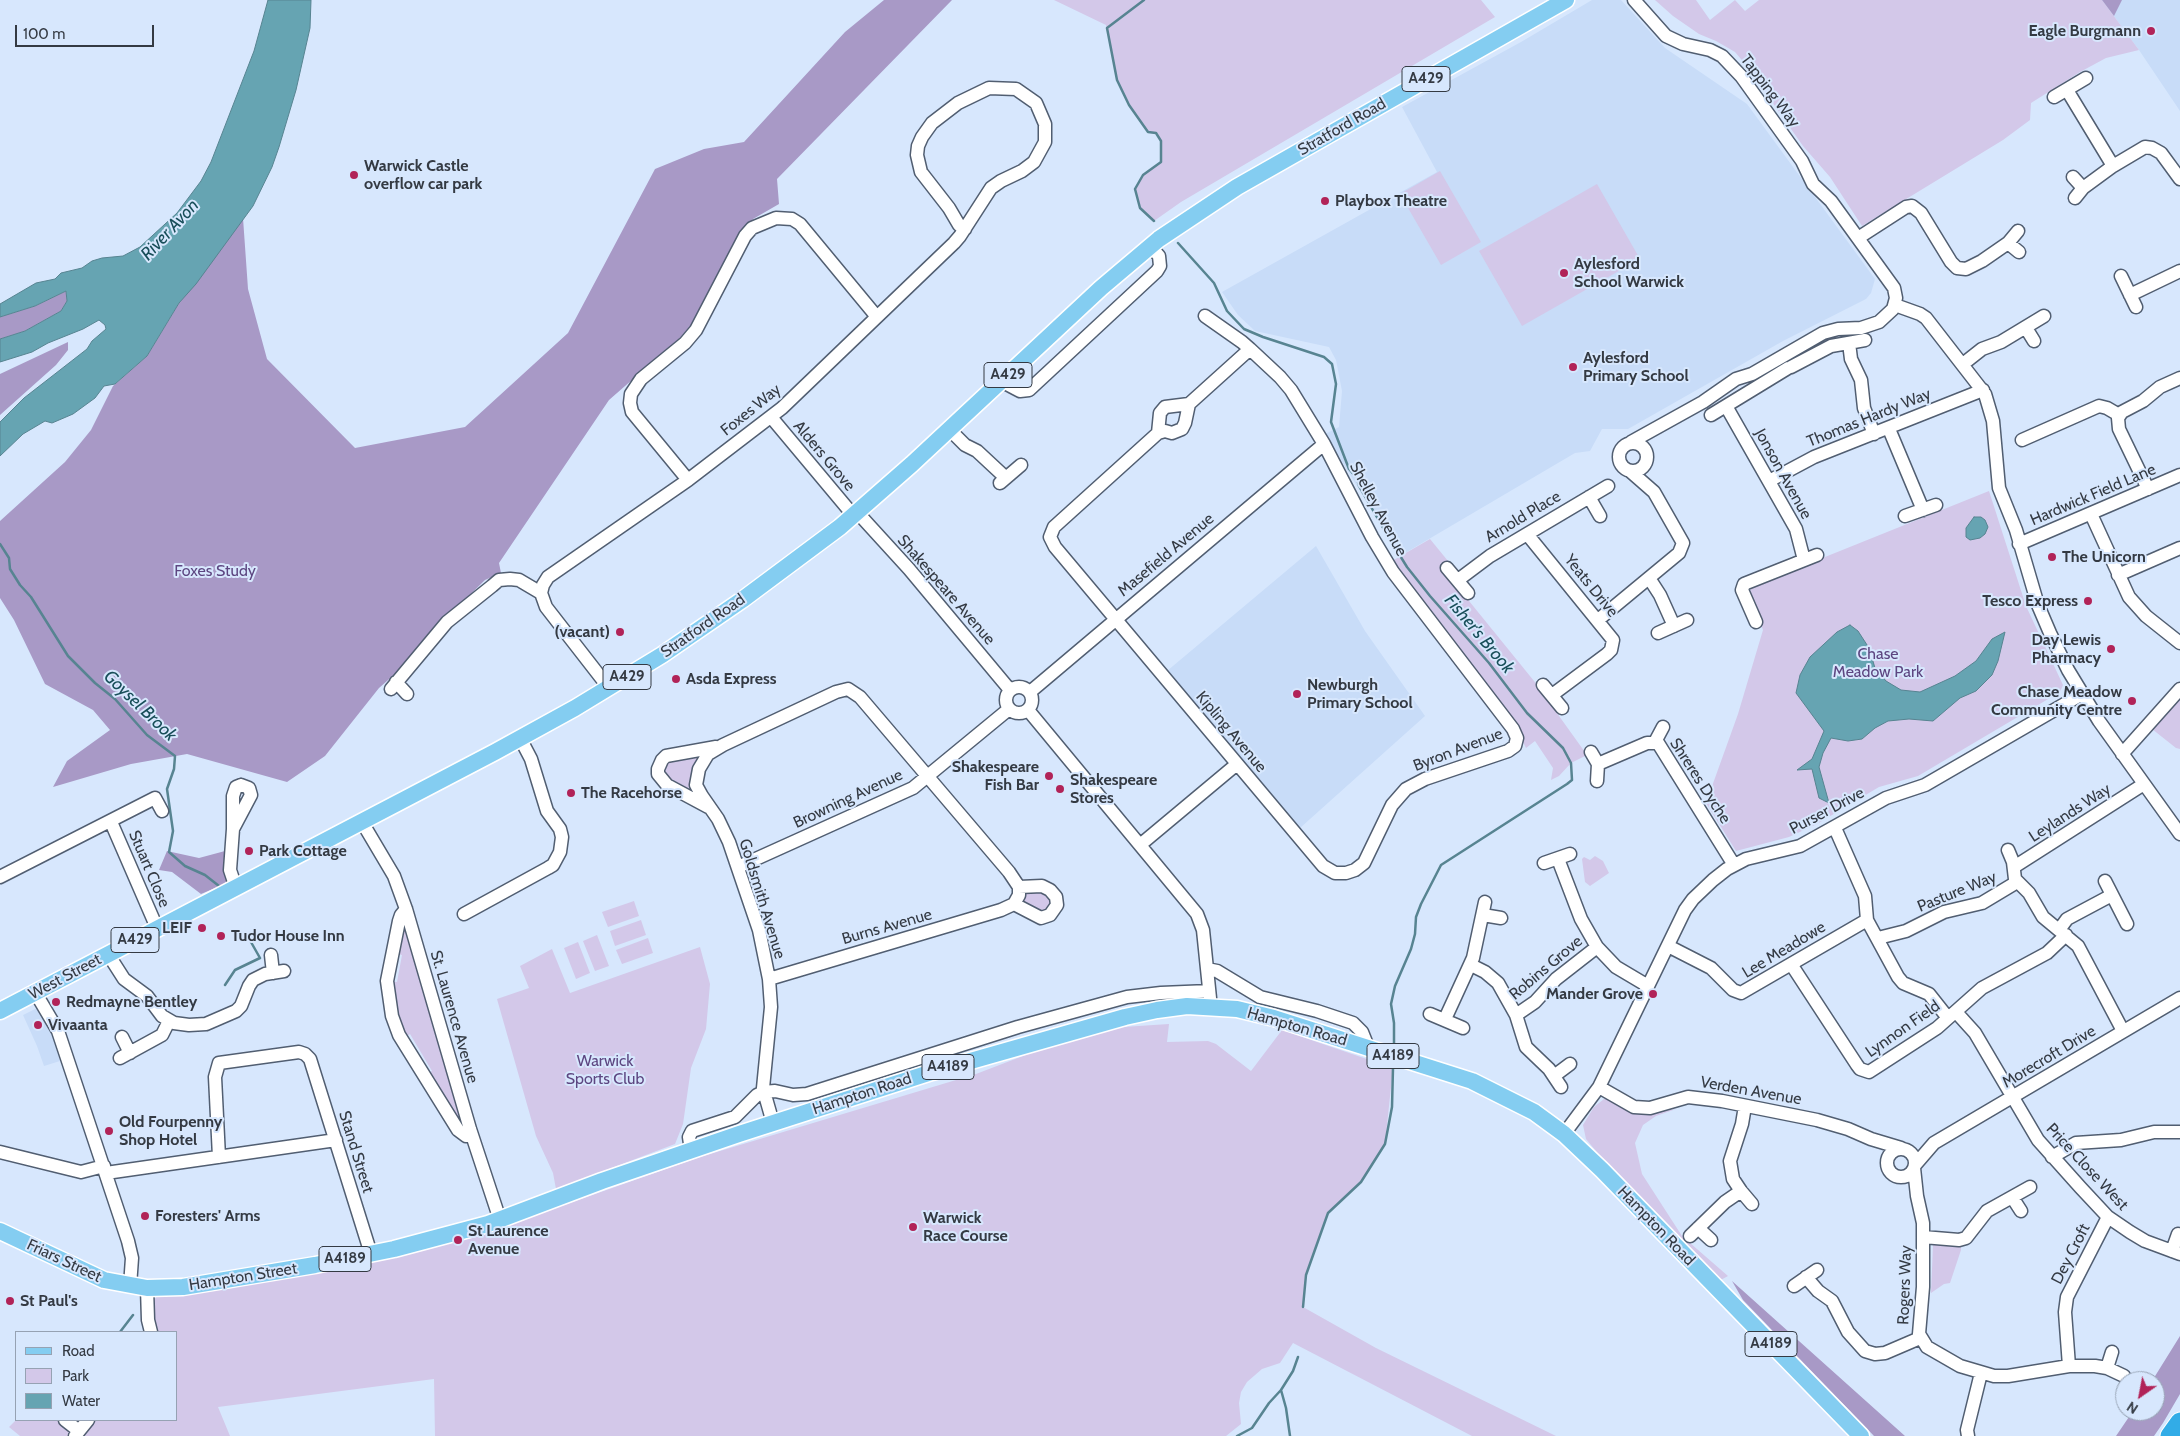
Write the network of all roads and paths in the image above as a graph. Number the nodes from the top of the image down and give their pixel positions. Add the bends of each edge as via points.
1 (1566, 0) edge
2 (1634, 0) edge
3 (2086, 78) dead end
4 (2067, 90) junction
5 (2054, 97) dead end
6 (2113, 166) junction
7 (2073, 178) dead end
8 (2180, 179) edge
9 (965, 228) junction
10 (2018, 231) dead end
11 (1858, 238) junction
12 (2008, 242) junction
13 (1150, 246) junction
14 (2019, 252) dead end
15 (2180, 272) edge
16 (2121, 276) dead end
17 (2130, 295) junction
18 (2136, 307) dead end
19 (1892, 309) junction
20 (1205, 316) dead end
21 (2044, 316) dead end
22 (877, 317) junction
23 (2026, 328) junction
24 (1865, 340) dead end
25 (2034, 341) dead end
26 (1849, 343) junction
27 (1250, 349) junction
28 (1964, 364) junction
29 (2180, 378) edge
30 (1001, 381) junction
31 (1983, 390) junction
32 (1189, 404) junction
33 (1726, 406) junction
34 (1711, 415) dead end
35 (2120, 415) junction
36 (771, 417) junction
37 (1665, 424) junction
38 (949, 429) junction
39 (1889, 429) junction
40 (1158, 433) junction
41 (1874, 434) junction
42 (2022, 440) dead end
43 (1632, 442) junction
44 (1324, 444) junction
45 (1647, 459) junction
46 (1021, 465) dead end
47 (1630, 471) junction
48 (2180, 475) edge
49 (688, 480) junction
50 (1769, 481) junction
51 (1608, 486) dead end
52 (2148, 489) junction
53 (1654, 492) junction
54 (1589, 497) junction
55 (1936, 505) dead end
56 (1923, 510) junction
57 (855, 514) junction
58 (2091, 514) junction
59 (1600, 516) dead end
60 (1905, 516) dead end
61 (1527, 534) junction
62 (2019, 544) junction
63 (2180, 548) edge
64 (1817, 555) dead end
65 (1804, 560) junction
66 (1447, 568) dead end
67 (2118, 575) junction
68 (1649, 578) junction
69 (1458, 580) junction
70 (541, 593) junction
71 (1468, 594) dead end
72 (1115, 619) junction
73 (1598, 620) junction
74 (1687, 620) dead end
75 (1756, 622) dead end
76 (1674, 626) junction
77 (1658, 633) dead end
78 (2180, 643) edge
79 (1543, 685) dead end
80 (609, 688) junction
81 (2180, 689) edge
82 (1010, 690) junction
83 (1030, 692) junction
84 (407, 694) dead end
85 (2082, 694) junction
86 (1552, 695) junction
87 (1562, 708) dead end
88 (1009, 709) junction
89 (1028, 710) junction
90 (1663, 727) dead end
91 (1513, 729) joint
92 (520, 738) junction
93 (1655, 742) junction
94 (723, 745) junction
95 (1591, 752) dead end
96 (2122, 754) junction
97 (1237, 764) junction
98 (1598, 764) junction
99 (927, 777) junction
100 (1597, 781) dead end
101 (2144, 784) junction
102 (710, 808) junction
103 (162, 811) dead end
104 (111, 822) junction
105 (362, 822) junction
106 (1835, 828) junction
107 (233, 829) dead end
108 (2180, 834) edge
109 (1140, 844) junction
110 (2008, 850) dead end
111 (1570, 854) dead end
112 (1558, 859) junction
113 (1544, 863) dead end
114 (1734, 865) junction
115 (1324, 866) joint
116 (2014, 867) junction
117 (738, 868) junction
118 (0, 877) edge
119 (2104, 881) dead end
120 (2017, 882) junction
121 (1019, 887) junction
122 (236, 888) junction
123 (2112, 895) junction
124 (1486, 902) dead end
125 (1014, 904) junction
126 (406, 909) junction
127 (464, 914) dead end
128 (1483, 915) junction
129 (1501, 918) dead end
130 (1867, 920) junction
131 (2127, 924) dead end
132 (157, 928) junction
133 (2062, 933) junction
134 (1878, 938) junction
135 (1668, 946) junction
136 (1597, 947) junction
137 (108, 954) junction
138 (271, 955) dead end
139 (1791, 964) junction
140 (1471, 965) junction
141 (1207, 969) junction
142 (769, 979) junction
143 (1648, 986) junction
144 (35, 992) junction
145 (2180, 998) edge
146 (1210, 999) junction
147 (0, 1011) edge
148 (1430, 1014) dead end
149 (1516, 1015) junction
150 (1952, 1015) junction
151 (1445, 1019) junction
152 (169, 1021) junction
153 (1463, 1028) dead end
154 (2123, 1031) junction
155 (122, 1037) dead end
156 (1368, 1048) junction
157 (1570, 1064) dead end
158 (1554, 1076) junction
159 (1561, 1086) dead end
160 (1599, 1087) junction
161 (764, 1092) junction
162 (2013, 1097) junction
163 (1745, 1106) junction
164 (773, 1123) junction
165 (2180, 1132) edge
166 (1564, 1134) junction
167 (471, 1135) junction
168 (1870, 1139) junction
169 (336, 1140) junction
170 (1934, 1144) junction
171 (1902, 1148) junction
172 (691, 1150) junction
173 (0, 1152) edge
174 (219, 1157) junction
175 (2052, 1157) junction
176 (1886, 1164) junction
177 (1915, 1167) junction
178 (105, 1170) junction
179 (1897, 1177) junction
180 (2030, 1187) dead end
181 (1741, 1191) junction
182 (1917, 1196) junction
183 (2012, 1197) junction
184 (1752, 1204) dead end
185 (2021, 1212) dead end
186 (2108, 1217) junction
187 (500, 1220) junction
188 (0, 1231) edge
189 (2178, 1234) dead end
190 (1923, 1237) junction
191 (1712, 1240) dead end
192 (2176, 1252) edge
193 (371, 1254) junction
194 (130, 1286) junction
195 (1794, 1286) dead end
196 (147, 1288) junction
197 (151, 1331) edge
198 (1920, 1338) junction
199 (2112, 1352) dead end
200 (2069, 1366) junction
201 (2107, 1368) junction
202 (2115, 1372) edge
203 (1981, 1373) junction
204 (66, 1421) edge
205 (87, 1421) edge
206 (2180, 1422) edge
207 (77, 1433) edge
208 (1861, 1436) edge
209 (1968, 1436) edge
210 (2170, 1436) edge

1 - 13 main road, Stratford Road / A429 via 1237,187
2 - 11 street, Tapping Way via 1666,36 1710,50 1742,76 1802,161 1813,184 1831,201
3 - 4 street
4 - 5 street
4 - 6 street
6 - 7 street via 2079,193
6 - 8 street via 2141,149 2152,148 2161,153
9 - 9 street, Foxes Way via 959,225 921,172 918,146 932,123 966,98 989,88 1016,89 1036,103 1044,116 1047,130 1042,150 1030,167 1000,180 991,188
9 - 22 street, Foxes Way via 954,243
10 - 12 street
11 - 12 street via 1912,206 1922,213 1956,268 1966,269
11 - 19 street, Tapping Way via 1896,292
12 - 14 street
13 - 30 main road, Stratford Road / A429
13 - 30 street via 1159,256 1157,271 1029,390 1020,391
15 - 17 street
16 - 17 street
17 - 18 street
19 - 28 street via 1926,318
19 - 37 street via 1879,322 1868,327 1822,333 1752,374 1737,387 1715,395
20 - 27 street, Shelley Avenue
21 - 23 street
22 - 36 street, Foxes Way
22 - 49 street via 800,224 792,219 776,218 752,228 696,330 641,379 631,394 632,412
23 - 25 street
23 - 28 street via 1982,349
24 - 26 street
26 - 33 street via 1831,346
26 - 41 street via 1861,380 1864,408
27 - 32 street
27 - 44 street, Shelley Avenue via 1285,382
28 - 31 street
29 - 35 street via 2160,387
30 - 38 main road, Stratford Road / A429
31 - 39 street, Thomas Hardy Way
31 - 62 street via 1994,421 1999,488
32 - 40 street via 1182,429
32 - 40 street via 1165,407 1160,413
33 - 34 street
33 - 50 street, Jonson Avenue
35 - 42 street via 2103,406 2095,407
35 - 52 street via 2120,430
36 - 49 street, Foxes Way
36 - 57 street, Alders Grove
37 - 43 street
37 - 45 street via 1654,439
38 - 46 street via 960,441 977,451 1003,480
38 - 57 main road, Stratford Road / A429
39 - 41 street, Thomas Hardy Way
39 - 56 street
40 - 72 street, Kipling Avenue via 1050,532 1055,547
41 - 50 street, Thomas Hardy Way via 1814,457
43 - 45 street via 1642,445
43 - 47 street via 1622,447 1619,455 1622,466
44 - 72 street, Masefield Avenue
44 - 91 street, Shelley Avenue via 1393,572
45 - 47 street via 1640,469
45 - 53 street
47 - 53 street
48 - 52 street, Hardwick Field Lane
49 - 70 street, Foxes Way via 548,577
50 - 65 street, Jonson Avenue via 1796,529
51 - 54 street, Arnold Place
52 - 58 street, Hardwick Field Lane
53 - 68 street via 1683,543 1679,553
54 - 59 street
54 - 61 street, Arnold Place
55 - 56 street
56 - 60 street
57 - 80 main road, Stratford Road / A429 via 742,600
57 - 82 street, Shakespeare Avenue via 909,569
58 - 62 street, Hardwick Field Lane
58 - 67 street
61 - 69 street, Arnold Place
61 - 73 street, Yeats Drive
62 - 85 street via 2043,618
63 - 67 street
64 - 65 street
65 - 75 street via 1744,584 1742,590
66 - 69 street
67 - 78 street via 2138,608
68 - 73 street
68 - 76 street
69 - 71 street
70 - 80 street via 546,607
70 - 84 street via 519,580 500,580 447,622 394,686
72 - 83 street, Masefield Avenue
72 - 97 street, Kipling Avenue
73 - 86 street, Yeats Drive via 1612,638 1611,650
74 - 76 street
76 - 77 street
79 - 86 street
80 - 92 main road, Stratford Road / A429
81 - 96 street
82 - 83 street via 1022,687
82 - 88 street via 1006,700
83 - 89 street via 1032,700
85 - 96 street
85 - 106 street, Purser Drive via 1931,782 1886,798
86 - 87 street
88 - 89 street via 1017,713
88 - 99 street, Browning Avenue
89 - 109 street
90 - 93 street
91 - 115 street, Byron Avenue via 1516,742 1508,751 1425,779 1406,789 1392,805 1360,867 1341,874
92 - 105 main road, Stratford Road / A429
92 - 127 street via 531,759 547,811 560,829 562,845 548,868 489,894
93 - 98 street, Shreres Dyche
93 - 114 street, Shreres Dyche via 1661,746
94 - 99 street via 848,689 860,697
94 - 102 street, Goldsmith Avenue via 708,754 699,769 696,785
94 - 102 street via 666,756 659,765 658,774 667,785
95 - 98 street
96 - 101 street
97 - 109 street
97 - 115 street, Kipling Avenue
98 - 100 street
99 - 117 street, Browning Avenue via 913,788
99 - 121 street
101 - 108 street
101 - 116 street, Leylands Way
102 - 117 street, Goldsmith Avenue via 726,834
103 - 104 street, Stuart Close via 155,798
104 - 118 street, Stuart Close
104 - 132 street, Stuart Close
105 - 122 main road, Stratford Road / A429
105 - 126 street, St. Laurence Avenue via 394,876
106 - 114 street, Purser Drive via 1800,846
106 - 130 street via 1865,896
107 - 122 street via 230,870
109 - 141 street via 1197,914 1203,930
110 - 116 street
111 - 112 street
112 - 113 street
112 - 136 street via 1581,919
114 - 135 street, Purser Drive via 1689,904
116 - 120 street
117 - 142 street, Goldsmith Avenue via 759,930
119 - 123 street
120 - 133 street via 2029,893 2042,917
120 - 134 street, Pasture Way via 1982,903 1944,912 1906,931
121 - 125 street
121 - 125 street via 1046,887 1053,893 1057,905 1050,915 1041,918
122 - 132 main road, West Street / A429
123 - 131 street
123 - 133 street, Lynnon Field via 2067,919
124 - 128 street
125 - 142 street, Burns Avenue
126 - 167 street, St. Laurence Avenue
126 - 167 street via 399,922 387,981 392,1016 400,1035 458,1130 466,1136
128 - 129 street
128 - 140 street
130 - 134 street, Price Close West
130 - 139 street, Lee Meadowe
132 - 137 main road, West Street / A429
133 - 150 street, Lynnon Field via 2047,952 1982,988
133 - 154 street via 2078,946
134 - 150 street, Price Close West via 1900,980 1929,994
135 - 139 street, Lee Meadowe via 1711,968 1739,993
135 - 143 street, Purser Drive
136 - 143 street via 1616,967
136 - 149 street, Robins Grove
137 - 144 main road, West Street / A429
137 - 152 street via 124,980 147,996
138 - 152 street via 278,972 253,980 238,1009 198,1026
139 - 150 street, Lynnon Field via 1864,1071 1875,1070
140 - 149 street, Robins Grove via 1498,982
140 - 151 street
141 - 146 street
141 - 156 street via 1217,971 1260,997 1353,1023 1362,1032
142 - 161 street, Goldsmith Avenue via 771,1007
143 - 160 street, Purser Drive
144 - 147 main road, West Street / A429
144 - 178 street via 58,1032
145 - 154 street, Morecroft Drive
146 - 156 main road, Hampton Road / A4189
146 - 161 street, Hampton Road via 1155,993 1128,997 1018,1027 807,1094
146 - 164 main road, Hampton Road / A4189 via 1125,1016 932,1072
148 - 151 street
149 - 158 street, Robins Grove via 1526,1047
150 - 162 street, Price Close West via 1975,1033
151 - 153 street
152 - 155 street via 162,1036 125,1056
154 - 162 street, Morecroft Drive
156 - 166 main road, Hampton Road / A4189 via 1494,1090 1534,1112
157 - 158 street
158 - 159 street, Robins Grove
160 - 163 street, Verden Avenue via 1634,1107 1650,1108 1688,1097
160 - 166 street, Purser Drive
161 - 164 street, Goldsmith Avenue
161 - 172 street via 735,1117 692,1131 689,1137
162 - 170 street, Morecroft Drive
162 - 175 street, Price Close West
163 - 168 street, Verden Avenue via 1817,1120
163 - 181 street via 1730,1161 1733,1179
164 - 172 main road, Hampton Road / A4189
165 - 175 street via 2154,1132 2121,1140 2076,1143
166 - 208 main road, Hampton Road / A4189
167 - 187 street, St. Laurence Avenue
168 - 171 street, Verden Avenue
168 - 176 street
169 - 174 street
169 - 174 street, Stand Street via 310,1060 305,1054 299,1052 219,1063 215,1077
169 - 193 street, Stand Street
170 - 171 street, Morecroft Drive
170 - 177 street, Morecroft Drive
171 - 176 street via 1891,1152
171 - 177 street via 1912,1153
172 - 187 main road, Hampton Road / A4189
173 - 178 street via 81,1172
174 - 178 street
175 - 186 street, Price Close West
176 - 179 street
177 - 179 street via 1909,1175
177 - 182 street, Rogers Way
178 - 194 street via 132,1258
179 - 182 street
180 - 183 street
181 - 184 street
181 - 191 street via 1694,1232
182 - 190 street, Rogers Way
183 - 185 street
183 - 190 street via 1987,1211 1966,1238
186 - 192 street, Price Close West via 2137,1237
186 - 200 street, Dey Croft via 2067,1297
187 - 193 main road, Hampton Street / A4189
188 - 194 main road, Friars Street / A4189 via 94,1276
189 - 192 street
190 - 198 street, Rogers Way
193 - 196 main road, Hampton Street / A4189 via 204,1284
194 - 196 main road, Hampton Street / A4189
195 - 198 street via 1812,1274 1818,1291 1832,1301 1848,1332 1860,1347 1870,1353 1885,1353
196 - 197 street
198 - 203 street, Rogers Way via 1927,1347 1946,1358
199 - 201 street
200 - 201 street, Rogers Way
200 - 203 street, Rogers Way via 2008,1376
201 - 202 street, Rogers Way
203 - 209 street
204 - 207 street
205 - 207 street
206 - 210 highway

